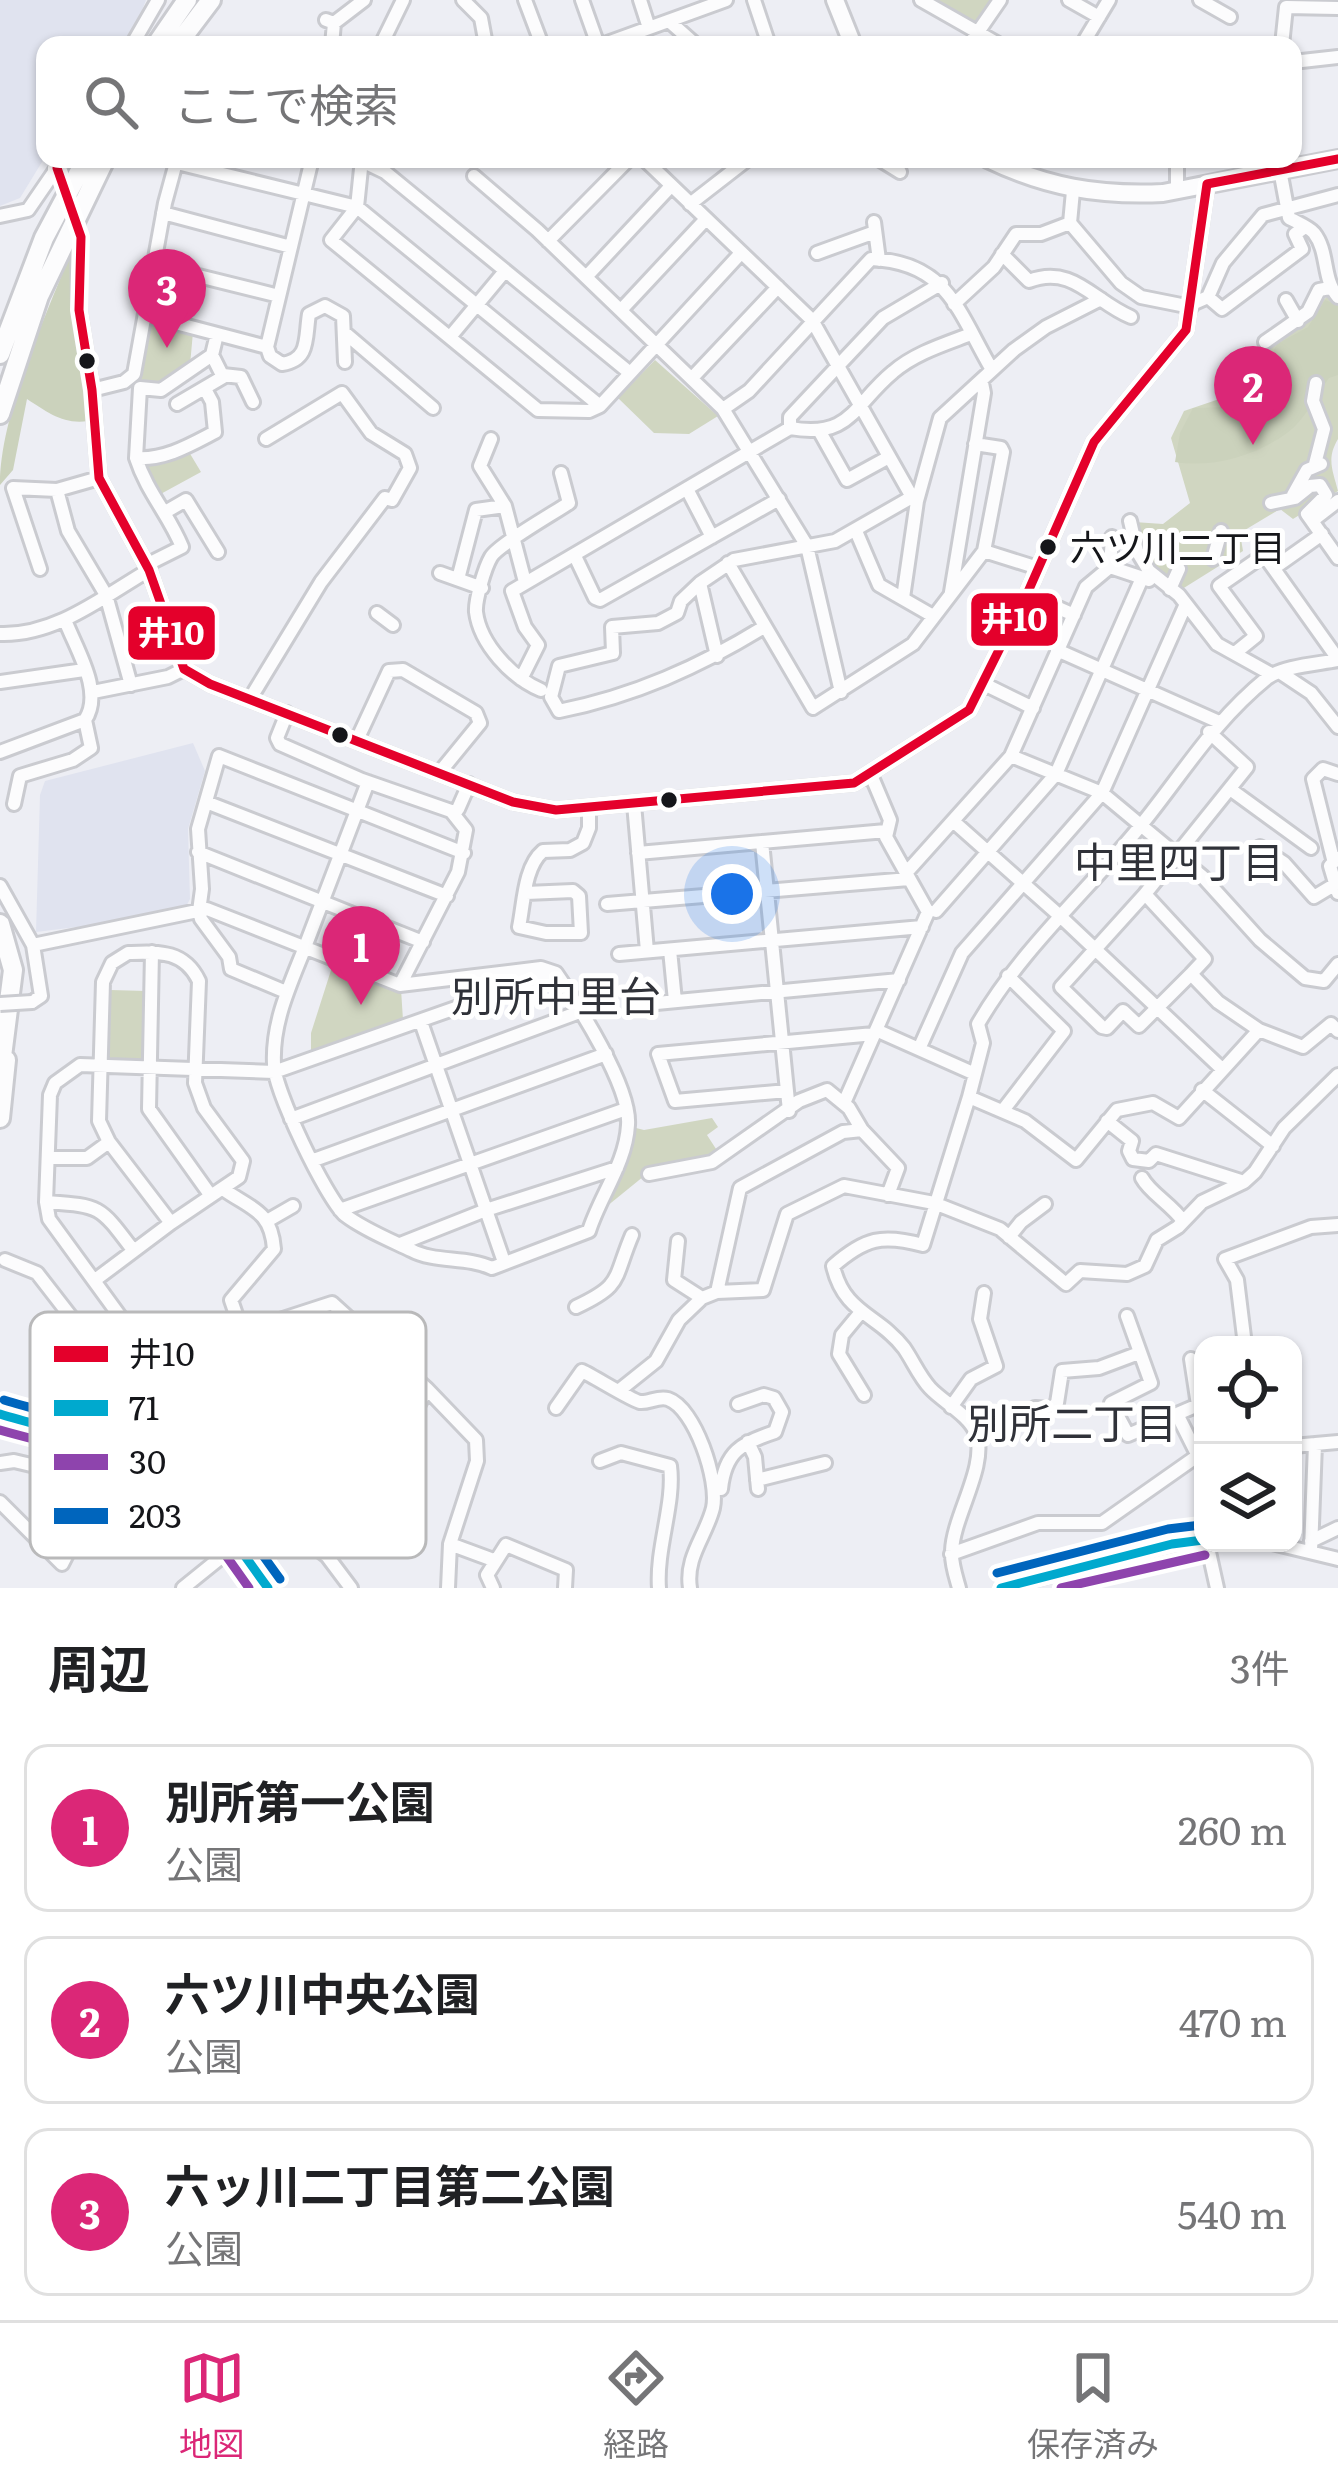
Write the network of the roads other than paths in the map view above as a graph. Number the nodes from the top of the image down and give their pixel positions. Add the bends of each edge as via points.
1 (158, 0) edge
2 (187, 0) edge
3 (211, 0) edge
4 (364, 0) edge
5 (403, 0) edge
6 (463, 0) edge
7 (525, 0) edge
8 (581, 0) edge
9 (640, 0) edge
10 (726, 0) edge
11 (754, 0) edge
12 (835, 0) edge
13 (921, 0) edge
14 (1000, 0) edge
15 (1069, 0) edge
16 (1108, 0) edge
17 (1200, 0) edge
18 (699, 4) edge
19 (1338, 8) edge
20 (1099, 17) junction
21 (1230, 17) dead end
22 (669, 21) junction
23 (650, 28) junction
24 (980, 33) junction
25 (137, 36) edge
26 (162, 36) edge
27 (184, 36) edge
28 (331, 36) edge
29 (385, 36) edge
30 (484, 36) edge
31 (539, 36) edge
32 (596, 36) edge
33 (626, 36) edge
34 (686, 36) edge
35 (766, 36) edge
36 (849, 36) edge
37 (977, 36) edge
38 (985, 36) edge
39 (1088, 36) edge
40 (1283, 36) edge
41 (1338, 57) edge
42 (1302, 61) edge
43 (1338, 159) edge
44 (1302, 166) edge
45 (81, 168) edge
46 (101, 168) edge
47 (173, 168) edge
48 (202, 168) edge
49 (310, 168) edge
50 (361, 168) edge
51 (377, 168) edge
52 (620, 168) edge
53 (653, 168) edge
54 (663, 168) edge
55 (736, 168) edge
56 (894, 168) edge
57 (1008, 168) edge
58 (1177, 168) edge
59 (1291, 168) edge
60 (60, 169) edge
61 (1280, 170) junction
62 (900, 172) dead end
63 (659, 174) junction
64 (474, 176) dead end
65 (1207, 184) junction
66 (671, 186) junction
67 (1177, 190) junction
68 (1073, 191) junction
69 (303, 194) junction
70 (1338, 196) edge
71 (690, 203) junction
72 (357, 207) junction
73 (1286, 211) junction
74 (163, 213) junction
75 (0, 216) edge
76 (706, 219) junction
77 (1070, 223) junction
78 (1305, 227) junction
79 (78, 228) dead end
80 (548, 241) junction
81 (290, 247) junction
82 (741, 253) junction
83 (817, 254) dead end
84 (1002, 254) junction
85 (879, 260) junction
86 (154, 265) junction
87 (506, 271) junction
88 (586, 277) junction
89 (1267, 278) junction
90 (942, 283) junction
91 (778, 287) junction
92 (1334, 292) edge
93 (279, 296) junction
94 (1208, 297) junction
95 (1100, 298) junction
96 (954, 304) junction
97 (477, 306) junction
98 (1191, 306) junction
99 (621, 310) junction
100 (145, 315) junction
101 (1131, 316) dead end
102 (812, 320) junction
103 (1298, 321) junction
104 (345, 333) junction
105 (217, 334) junction
106 (971, 334) junction
107 (450, 337) junction
108 (1265, 342) dead end
109 (656, 343) junction
110 (267, 347) junction
111 (0, 354) edge
112 (212, 356) junction
113 (345, 362) dead end
114 (838, 367) junction
115 (991, 368) junction
116 (630, 373) junction
117 (223, 375) junction
118 (692, 378) junction
119 (1316, 382) dead end
120 (135, 383) junction
121 (982, 383) junction
122 (205, 389) junction
123 (92, 390) junction
124 (254, 402) dead end
125 (177, 404) dead end
126 (600, 406) junction
127 (860, 406) junction
128 (434, 408) dead end
129 (723, 409) junction
130 (0, 414) edge
131 (790, 428) junction
132 (820, 432) junction
133 (490, 439) dead end
134 (266, 440) dead end
135 (976, 444) junction
136 (750, 452) junction
137 (889, 457) junction
138 (136, 458) junction
139 (561, 472) dead end
140 (99, 478) junction
141 (687, 489) junction
142 (57, 490) junction
143 (914, 499) junction
144 (779, 500) junction
145 (1287, 500) junction
146 (1338, 501) edge
147 (1271, 502) dead end
148 (505, 506) junction
149 (167, 511) junction
150 (1312, 520) junction
151 (1130, 521) dead end
152 (856, 531) junction
153 (1221, 531) dead end
154 (1322, 535) junction
155 (712, 537) junction
156 (1112, 537) dead end
157 (513, 541) junction
158 (807, 546) junction
159 (984, 551) junction
160 (218, 552) dead end
161 (575, 556) junction
162 (1338, 558) edge
163 (1213, 559) dead end
164 (728, 563) junction
165 (1110, 566) junction
166 (147, 567) junction
167 (1038, 568) junction
168 (1274, 568) junction
169 (1179, 569) dead end
170 (40, 571) dead end
171 (440, 573) dead end
172 (1142, 578) junction
173 (458, 579) junction
174 (525, 582) junction
175 (700, 583) junction
176 (1166, 586) junction
177 (482, 588) junction
178 (951, 592) junction
179 (1027, 594) junction
180 (106, 595) junction
181 (902, 598) junction
182 (1186, 604) junction
183 (377, 613) dead end
184 (1074, 615) junction
185 (933, 616) junction
186 (65, 620) junction
187 (393, 625) dead end
188 (764, 627) junction
189 (0, 634) edge
190 (1058, 650) junction
191 (1235, 653) junction
192 (717, 656) junction
193 (1338, 659) edge
194 (184, 669) junction
195 (84, 670) junction
196 (1103, 670) junction
197 (1276, 674) junction
198 (520, 679) junction
199 (0, 682) edge
200 (985, 684) junction
201 (131, 685) junction
202 (541, 690) dead end
203 (1148, 690) junction
204 (93, 692) junction
205 (841, 692) junction
206 (250, 699) junction
207 (1033, 708) junction
208 (287, 713) junction
209 (85, 720) junction
210 (1214, 727) junction
211 (1338, 727) edge
212 (357, 740) junction
213 (0, 752) edge
214 (1011, 756) junction
215 (440, 772) junction
216 (1056, 774) junction
217 (871, 775) junction
218 (1338, 775) edge
219 (368, 782) junction
220 (469, 784) junction
221 (1230, 789) junction
222 (1102, 793) junction
223 (206, 802) junction
224 (634, 803) junction
225 (14, 804) dead end
226 (590, 808) junction
227 (358, 809) junction
228 (451, 811) junction
229 (952, 821) junction
230 (1142, 824) junction
231 (886, 831) junction
232 (762, 842) junction
233 (1260, 847) dead end
234 (1311, 848) dead end
235 (198, 852) junction
236 (464, 853) junction
237 (638, 853) junction
238 (988, 853) junction
239 (341, 854) junction
240 (1179, 856) junction
241 (1335, 858) edge
242 (908, 876) junction
243 (1024, 885) junction
244 (0, 886) edge
245 (1336, 889) edge
246 (767, 892) junction
247 (526, 893) junction
248 (1145, 894) junction
249 (446, 896) junction
250 (322, 902) junction
251 (643, 902) junction
252 (607, 904) dead end
253 (199, 911) junction
254 (1060, 916) junction
255 (929, 919) junction
256 (0, 925) edge
257 (423, 942) junction
258 (772, 942) junction
259 (33, 945) junction
260 (304, 947) junction
261 (670, 950) junction
262 (1096, 950) junction
263 (152, 952) junction
264 (647, 952) junction
265 (619, 954) dead end
266 (1338, 964) edge
267 (0, 969) edge
268 (556, 973) junction
269 (1191, 974) junction
270 (1008, 976) junction
271 (898, 980) junction
272 (400, 985) junction
273 (286, 992) junction
274 (777, 993) junction
275 (675, 1001) junction
276 (0, 1004) edge
277 (646, 1004) dead end
278 (1158, 1009) junction
279 (582, 1012) junction
280 (422, 1022) junction
281 (1259, 1030) junction
282 (1338, 1031) edge
283 (875, 1032) junction
284 (7, 1035) junction
285 (782, 1042) junction
286 (919, 1048) junction
287 (606, 1054) junction
288 (102, 1066) junction
289 (149, 1067) junction
290 (196, 1069) junction
291 (436, 1069) junction
292 (1222, 1069) junction
293 (0, 1072) edge
294 (274, 1072) junction
295 (975, 1074) junction
296 (1338, 1075) edge
297 (787, 1090) junction
298 (1202, 1090) junction
299 (969, 1097) junction
300 (844, 1103) junction
301 (626, 1109) junction
302 (1004, 1109) junction
303 (452, 1110) junction
304 (789, 1112) junction
305 (0, 1118) edge
306 (291, 1119) junction
307 (1107, 1121) junction
308 (862, 1130) junction
309 (109, 1142) junction
310 (1273, 1146) junction
311 (47, 1158) junction
312 (314, 1160) junction
313 (470, 1167) junction
314 (617, 1168) junction
315 (650, 1174) dead end
316 (1142, 1178) dead end
317 (1244, 1182) junction
318 (217, 1192) junction
319 (888, 1195) junction
320 (46, 1202) junction
321 (934, 1204) junction
322 (1046, 1204) dead end
323 (293, 1206) dead end
324 (340, 1210) junction
325 (486, 1210) junction
326 (267, 1221) junction
327 (1184, 1222) junction
328 (171, 1223) junction
329 (1338, 1225) edge
330 (632, 1235) dead end
331 (1009, 1237) junction
332 (678, 1241) dead end
333 (400, 1244) junction
334 (133, 1250) junction
335 (4, 1260) dead end
336 (504, 1262) junction
337 (94, 1280) junction
338 (717, 1292) junction
339 (985, 1293) dead end
340 (702, 1298) junction
341 (577, 1307) dead end
342 (67, 1312) edge
343 (117, 1312) edge
344 (236, 1312) edge
345 (304, 1312) edge
346 (342, 1312) edge
347 (862, 1312) junction
348 (1127, 1316) dead end
349 (1244, 1336) edge
350 (1139, 1353) junction
351 (1192, 1359) dead end
352 (427, 1389) edge
353 (621, 1389) junction
354 (864, 1394) dead end
355 (738, 1404) dead end
356 (952, 1407) junction
357 (556, 1408) dead end
358 (1035, 1408) dead end
359 (1177, 1414) junction
360 (1, 1418) edge
361 (30, 1426) edge
362 (976, 1430) junction
363 (1007, 1432) dead end
364 (748, 1442) junction
365 (1338, 1442) edge
366 (1195, 1444) edge
367 (1315, 1444) junction
368 (1302, 1445) edge
369 (1194, 1457) edge
370 (600, 1461) dead end
371 (0, 1463) edge
372 (825, 1463) dead end
373 (30, 1465) edge
374 (715, 1491) junction
375 (0, 1502) edge
376 (1338, 1528) edge
377 (30, 1532) edge
378 (1194, 1543) edge
379 (450, 1544) junction
380 (1302, 1545) edge
381 (1311, 1546) junction
382 (1208, 1552) edge
383 (951, 1554) junction
384 (221, 1558) edge
385 (245, 1558) edge
386 (325, 1558) edge
387 (1338, 1559) edge
388 (496, 1561) junction
389 (183, 1588) edge
390 (268, 1588) edge
391 (351, 1588) edge
392 (448, 1588) edge
393 (493, 1588) edge
394 (565, 1588) edge
395 (659, 1588) edge
396 (690, 1588) edge
397 (959, 1588) edge
398 (1000, 1588) edge
399 (1217, 1588) edge

1 - 25 street
2 - 26 highway
3 - 27 highway
4 - 28 street via 330,22
5 - 29 street
6 - 30 street via 481,18
7 - 31 street
8 - 32 street
9 - 23 street
10 - 18 street
11 - 35 street
12 - 36 main road
13 - 24 street
14 - 24 street
15 - 20 street
16 - 20 street
17 - 21 street
18 - 22 street
19 - 40 street via 1286,7
20 - 39 street
22 - 23 street
22 - 34 street
23 - 33 street
24 - 37 street
24 - 38 street
41 - 42 street
43 - 44 main road
45 - 111 highway via 44,238
46 - 130 highway via 39,296
47 - 74 street
48 - 69 street
49 - 69 street
50 - 72 street
51 - 87 street
52 - 80 street
53 - 63 street
54 - 63 street
55 - 71 street
56 - 62 street
57 - 68 main road
58 - 67 street
59 - 61 main road
60 - 75 street via 28,210
61 - 65 main road
61 - 73 street
63 - 66 street
64 - 80 street
65 - 67 main road
65 - 98 street
66 - 71 street
66 - 88 street
67 - 68 main road
68 - 77 street
69 - 72 street
69 - 81 street
70 - 73 street
71 - 76 street
72 - 97 street
72 - 107 street via 332,240
73 - 78 street
73 - 94 street via 1264,215 1241,238
74 - 81 street
74 - 86 street
76 - 82 street
76 - 99 street
77 - 84 street via 1016,234
77 - 98 street via 1120,283 1141,297
78 - 89 street via 1295,234 1302,250
78 - 92 street
79 - 123 street via 80,326
80 - 88 street
81 - 93 street
82 - 91 street
82 - 109 street
83 - 85 street via 874,227
84 - 95 street via 1029,281 1074,280
84 - 96 street
85 - 90 street via 901,260
85 - 102 street via 871,259
86 - 93 street
86 - 100 street
87 - 97 street
87 - 116 street
88 - 99 street
89 - 94 street via 1222,309
89 - 103 street
90 - 96 street
90 - 114 street via 883,318
91 - 102 street
91 - 118 street
92 - 103 street via 1319,290
93 - 110 street
94 - 98 street
95 - 101 street
95 - 115 street
96 - 106 street
97 - 107 street
97 - 126 street
98 - 167 street via 1181,338 1094,442
99 - 109 street
100 - 105 street
100 - 120 street
102 - 114 street
102 - 129 street
103 - 108 street
104 - 110 street via 343,316 316,308 299,359 275,362
104 - 113 street
104 - 128 street
105 - 110 street
105 - 112 street
106 - 115 street
106 - 127 street via 894,370
107 - 126 street via 538,410
109 - 116 street
109 - 118 street
112 - 117 street
112 - 120 street via 161,390
114 - 127 street
114 - 131 street via 790,417
115 - 121 street
116 - 126 street
117 - 122 street
117 - 124 street via 242,377
118 - 129 street
119 - 145 street via 1313,401 1324,429 1319,464
120 - 123 street
120 - 138 street
121 - 135 street
121 - 143 street via 936,425
122 - 125 street
122 - 138 street via 215,432 182,450
123 - 140 street
127 - 132 street
127 - 137 street
129 - 136 street
131 - 132 street
131 - 136 street
132 - 137 street via 848,480
133 - 148 street via 480,466
134 - 206 street via 342,393 410,468 322,582
135 - 159 street via 1003,452
135 - 178 street
136 - 141 street
136 - 144 street
137 - 143 street
138 - 149 street
139 - 157 street via 569,503
140 - 142 street
140 - 166 street
141 - 155 street
141 - 161 street
142 - 170 street via 13,488
142 - 180 street via 68,531
143 - 152 street
143 - 181 street
144 - 155 street
144 - 158 street
145 - 147 street
145 - 150 street via 1324,487 1324,500 1307,514
146 - 150 street
148 - 157 street
148 - 173 street via 476,510
149 - 160 street via 186,500
149 - 166 street via 182,547
150 - 154 street
151 - 176 street via 1142,561
152 - 158 street
152 - 181 street via 879,585
153 - 163 street
154 - 162 street
154 - 168 street
155 - 161 street via 601,600
156 - 165 street
157 - 174 street
157 - 177 street via 492,554
158 - 164 street
158 - 205 street
159 - 167 street
159 - 178 street
161 - 174 street
164 - 175 street
164 - 188 street
165 - 172 street
165 - 184 street via 1086,587
166 - 180 street
166 - 194 street
167 - 179 street
168 - 191 street via 1264,555 1219,586 1256,636
168 - 193 street
169 - 176 street
171 - 173 street
172 - 176 street
172 - 196 street
173 - 177 street
174 - 198 street via 512,591 538,645
175 - 192 street
175 - 192 street via 658,623 612,628 614,653 559,666 551,697 559,711 590,705 654,687
176 - 182 street
177 - 198 street via 476,610 490,646
178 - 185 street
179 - 184 street
179 - 200 street
180 - 186 street
180 - 201 street
181 - 185 street
182 - 191 street via 1217,644
182 - 203 street
183 - 187 street
184 - 190 street
185 - 205 street via 913,644
186 - 189 street
186 - 195 street
188 - 192 street
188 - 205 street via 813,708
190 - 196 street
190 - 207 street
191 - 197 street
193 - 197 street
194 - 201 street
194 - 206 street
195 - 199 street
195 - 204 street
196 - 203 street
196 - 216 street
197 - 210 street
197 - 211 street via 1311,693
198 - 202 street
200 - 207 street
200 - 217 street via 969,710
201 - 204 street
203 - 210 street
203 - 222 street
204 - 209 street
206 - 208 street
207 - 214 street
208 - 212 street
208 - 219 street via 280,744
209 - 213 street
209 - 225 street via 91,748 20,776
210 - 221 street via 1247,767
210 - 230 street
212 - 215 street
212 - 215 street via 389,671 403,670 480,723
214 - 216 street
214 - 229 street
215 - 220 street
216 - 222 street
216 - 238 street
217 - 224 street via 848,784
217 - 231 street via 890,820
218 - 241 street via 1323,769 1313,779
219 - 227 street
219 - 228 street
220 - 226 street via 537,809
220 - 228 street
221 - 234 street
221 - 240 street
222 - 230 street
222 - 243 street
223 - 227 street via 218,756
223 - 235 street
223 - 239 street
224 - 226 street
224 - 237 street
226 - 247 street via 583,843 537,855
227 - 236 street
227 - 239 street
228 - 236 street via 466,830
229 - 238 street
229 - 242 street
230 - 240 street
230 - 254 street
231 - 232 street
231 - 242 street
232 - 237 street
232 - 246 street
233 - 245 street via 1314,898
235 - 250 street
235 - 253 street
236 - 249 street
237 - 251 street
238 - 243 street
238 - 255 street
239 - 249 street
239 - 250 street
240 - 248 street
240 - 266 street via 1305,978 1324,981
241 - 245 street
242 - 246 street
242 - 255 street
243 - 254 street
243 - 286 street via 962,953
244 - 259 street
246 - 251 street
246 - 258 street
247 - 247 street via 519,927 581,933 573,891
248 - 262 street
248 - 269 street via 1204,959
249 - 257 street
250 - 257 street
250 - 260 street
251 - 252 street
251 - 264 street
253 - 259 street
253 - 260 street
253 - 273 street via 231,969
254 - 262 street
254 - 270 street
255 - 258 street
255 - 271 street
256 - 284 highway via 13,970
257 - 272 street
258 - 261 street
258 - 274 street
259 - 276 street, bridge via 41,995
260 - 272 street
260 - 273 street
261 - 264 street
261 - 275 street
262 - 278 street
262 - 278 street via 1061,987 1102,1027 1123,1011 1138,1026
263 - 288 street via 119,957 107,972
263 - 289 street
263 - 290 street via 183,959 199,981
264 - 265 street
267 - 284 highway
268 - 272 street via 542,968
268 - 279 street
268 - 280 street
269 - 278 street
269 - 281 street
270 - 295 street via 977,1024 983,1043
270 - 302 street via 1064,1031
271 - 274 street
271 - 283 street
273 - 294 street
274 - 275 street
274 - 285 street
275 - 277 street
278 - 292 street
279 - 287 street
279 - 291 street
280 - 291 street
280 - 294 street
281 - 282 street via 1303,1047 1331,1024
281 - 292 street
283 - 285 street
283 - 286 street
283 - 300 street
284 - 293 highway
284 - 305 highway
285 - 297 street
285 - 297 street via 658,1054 675,1101
286 - 295 street
287 - 301 street
287 - 303 street
288 - 289 street
288 - 309 street via 99,1121
288 - 311 street via 80,1065 55,1083
289 - 290 street
289 - 318 street via 149,1109
290 - 294 street
290 - 318 street via 204,1108 243,1161 239,1177
291 - 303 street
291 - 306 street
292 - 298 street
294 - 306 street
295 - 299 street
296 - 310 street
297 - 304 street
298 - 307 street via 1178,1118 1153,1103 1117,1110
298 - 310 street
299 - 302 street
299 - 321 street
300 - 304 street via 827,1090
300 - 308 street
301 - 313 street
301 - 314 street
302 - 307 street via 1076,1160
303 - 312 street
303 - 313 street
304 - 315 street via 712,1162
306 - 312 street
307 - 317 street via 1132,1141 1133,1159 1156,1154
308 - 319 street via 898,1168
308 - 338 street via 843,1132 740,1188
309 - 311 street via 87,1158
309 - 328 street
310 - 317 street
311 - 320 street
312 - 324 street
313 - 324 street
313 - 325 street
314 - 325 street
314 - 336 street via 589,1231
316 - 327 street
317 - 327 street via 1202,1202
318 - 326 street
318 - 328 street
319 - 321 street
319 - 338 street via 844,1186 785,1210 767,1286
320 - 334 street via 100,1209
320 - 337 street
321 - 331 street
321 - 347 street via 922,1245 880,1238 833,1266 838,1288
322 - 331 street
323 - 326 street
324 - 333 street
325 - 333 street
325 - 336 street
326 - 344 street via 274,1249 232,1300
327 - 331 street via 1156,1240 1136,1272 1081,1271 1066,1284
328 - 334 street
329 - 349 street via 1225,1259 1237,1280
330 - 341 street via 610,1292
332 - 340 street via 674,1280
333 - 336 street via 492,1268
334 - 337 street
335 - 342 street via 37,1273
337 - 343 street
338 - 340 street
339 - 356 street via 980,1319 996,1366 971,1379
340 - 353 street via 656,1361
345 - 346 street via 332,1303
347 - 354 street via 842,1335 839,1354
347 - 356 street via 902,1344
348 - 350 street
350 - 358 street via 1062,1371 1058,1402
350 - 359 street via 1150,1383 1111,1403 1128,1436
351 - 359 street via 1198,1405
352 - 379 street via 476,1440 477,1461
353 - 357 street via 582,1370
353 - 374 street via 641,1402 661,1398 679,1407 712,1464
355 - 364 street via 764,1395 782,1412 775,1432
356 - 362 street
359 - 366 street
360 - 361 street
362 - 363 street
362 - 383 street via 976,1467
364 - 372 street via 758,1485
364 - 374 street via 727,1459
365 - 367 street
367 - 368 street
367 - 381 street
369 - 383 street via 1102,1523 1038,1523
370 - 395 street via 621,1453 670,1466
371 - 373 street
374 - 396 street via 689,1565
375 - 377 street
376 - 381 street
378 - 398 street
379 - 388 street
379 - 392 street
380 - 381 street
381 - 387 street
382 - 399 street
383 - 397 street
384 - 389 street
385 - 390 street
386 - 391 street
388 - 393 street via 488,1574
388 - 394 street via 506,1545 566,1570

